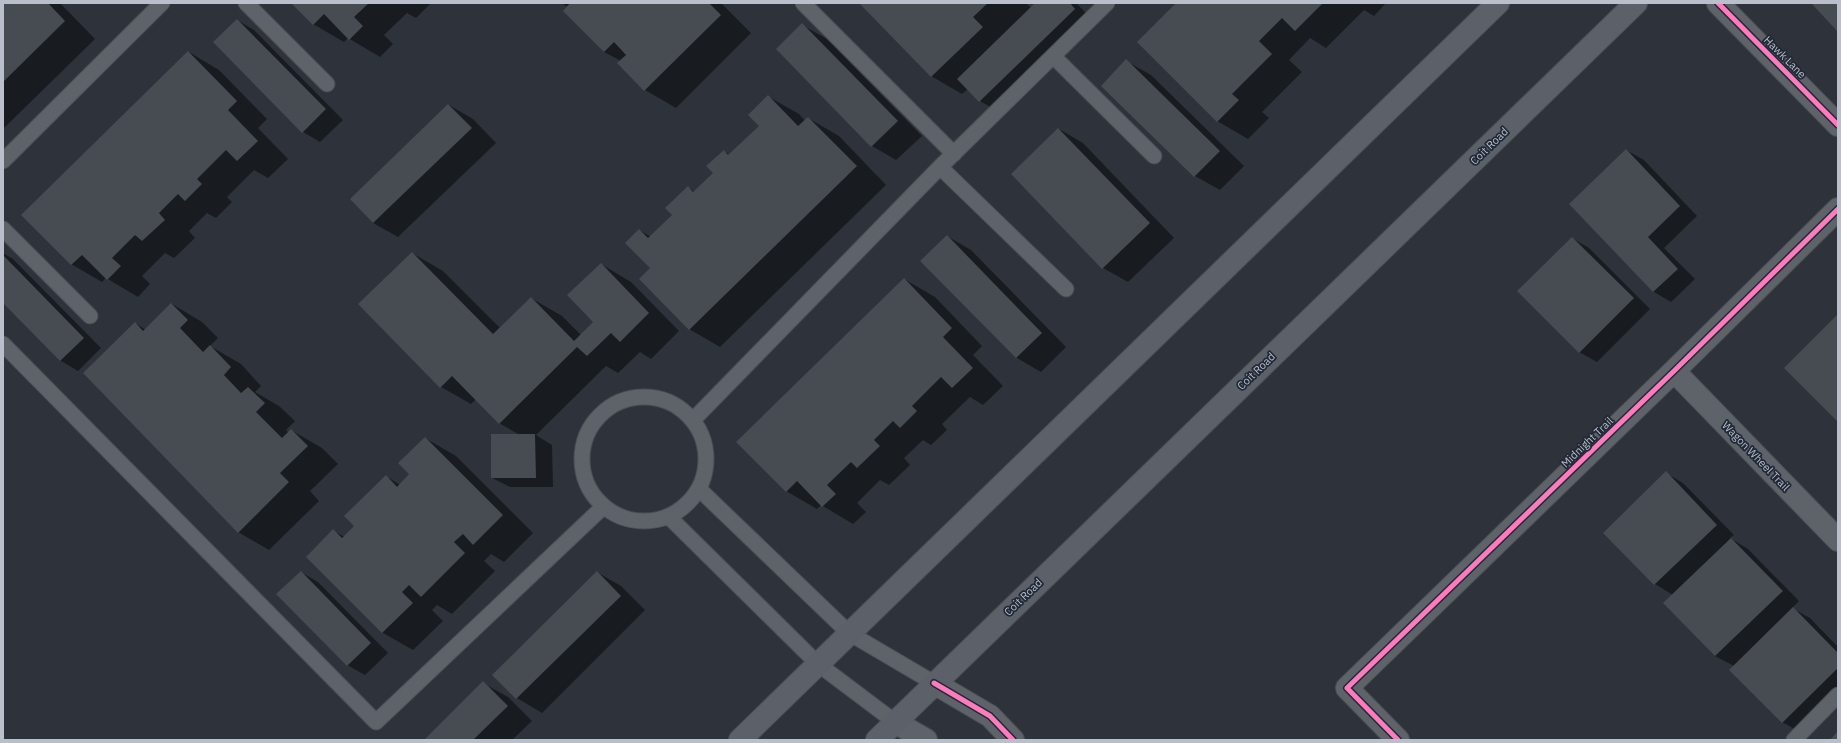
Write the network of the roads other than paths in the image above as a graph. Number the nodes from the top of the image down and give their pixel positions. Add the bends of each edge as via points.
1 (162, 3) edge
2 (246, 3) edge
3 (803, 3) edge
4 (1107, 3) edge
5 (1498, 3) edge
6 (1636, 3) edge
7 (1718, 3) edge
8 (1052, 56) junction
9 (327, 84) dead end
10 (1838, 124) edge
11 (954, 154) junction
12 (1154, 156) dead end
13 (3, 161) edge
14 (940, 167) junction
15 (1838, 209) edge
16 (3, 229) edge
17 (1066, 289) dead end
18 (90, 316) dead end
19 (3, 344) edge
20 (1674, 371) junction
21 (693, 420) junction
22 (699, 489) junction
23 (603, 507) junction
24 (668, 516) junction
25 (1838, 540) edge
26 (849, 633) junction
27 (818, 664) junction
28 (934, 683) junction
29 (1838, 695) edge
30 (895, 722) junction
31 (740, 740) edge
32 (877, 740) edge
33 (926, 740) edge
34 (1013, 740) edge
35 (1398, 740) edge
36 (1794, 740) edge

1 - 13 lane
2 - 9 lane
3 - 11 lane
4 - 8 lane
5 - 26 main road
6 - 28 main road, Coit Road
7 - 10 street, Hawk Lane
8 - 11 lane
8 - 12 lane
11 - 14 lane
14 - 17 lane
14 - 21 lane
15 - 20 street, Midnight Trail
16 - 18 lane
19 - 23 lane via 376,722
20 - 25 street, Wagon Wheel Trail
20 - 35 street, Midnight Trail via 1347,688
21 - 22 lane via 702,436 706,453 705,472
21 - 23 lane via 679,407 662,399 643,396 625,399 608,407 594,420 585,437 583,474 591,492
22 - 24 lane via 688,503
22 - 26 lane
23 - 24 lane via 631,520 646,521
24 - 27 lane
26 - 27 main road
26 - 28 lane
27 - 30 lane
27 - 31 main road
28 - 30 main road, Coit Road
28 - 34 street via 990,716
29 - 36 lane
30 - 32 main road, Coit Road
30 - 33 street

